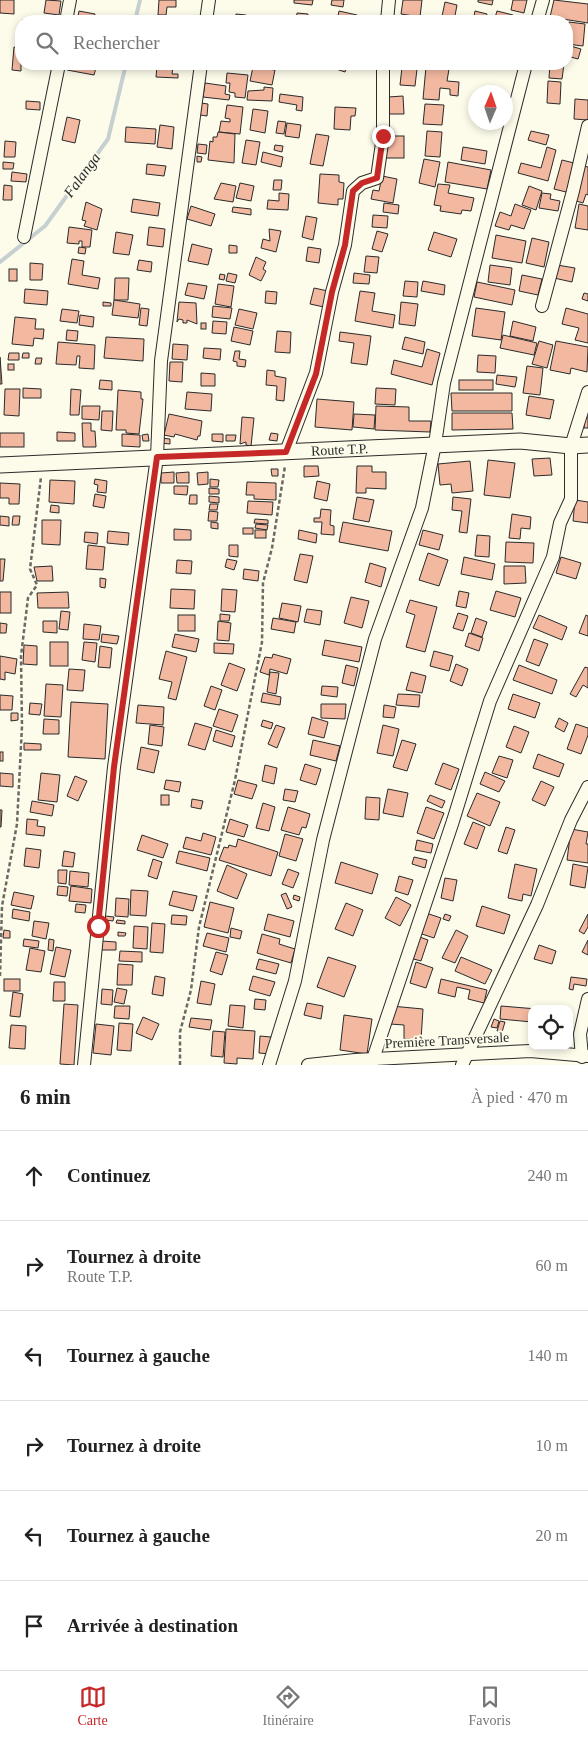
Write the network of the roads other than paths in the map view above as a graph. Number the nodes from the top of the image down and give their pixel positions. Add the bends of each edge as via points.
1 (70, 0) edge
2 (209, 0) edge
3 (389, 0) edge
4 (543, 0) edge
5 (67, 15) edge
6 (207, 15) edge
7 (388, 15) edge
8 (539, 15) edge
9 (58, 70) edge
10 (200, 70) edge
11 (383, 70) edge
12 (524, 70) edge
13 (588, 126) edge
14 (24, 237) dead end
15 (542, 306) dead end
16 (588, 392) edge
17 (436, 444) junction
18 (588, 445) edge
19 (572, 446) junction
20 (286, 452) junction
21 (157, 457) junction
22 (0, 465) edge
23 (588, 787) edge
24 (588, 999) edge
25 (585, 1056) edge
26 (464, 1059) edge
27 (372, 1062) edge
28 (84, 1065) edge
29 (268, 1065) edge
30 (308, 1065) edge

1 - 5 street
2 - 6 street
3 - 7 street
4 - 8 street
9 - 14 street
10 - 21 street via 161,361
11 - 20 street via 383,136 377,178 362,183 353,191 345,245 316,374
12 - 17 street via 444,383
13 - 15 street via 574,191
16 - 19 street
17 - 19 street, Route T.P. via 520,441
17 - 20 street, Route T.P.
17 - 29 street via 422,508 375,640 323,840 295,981
18 - 19 street, Route T.P.
19 - 27 street via 571,500 560,522 553,556 490,700 454,821
20 - 21 street, Route T.P.
21 - 22 street, Route T.P.
21 - 28 street via 114,767
23 - 26 street via 571,820 537,905
24 - 25 street via 580,1034
25 - 26 street, Première Transversale via 530,1051
26 - 27 street, Première Transversale
27 - 30 street, Première Transversale

